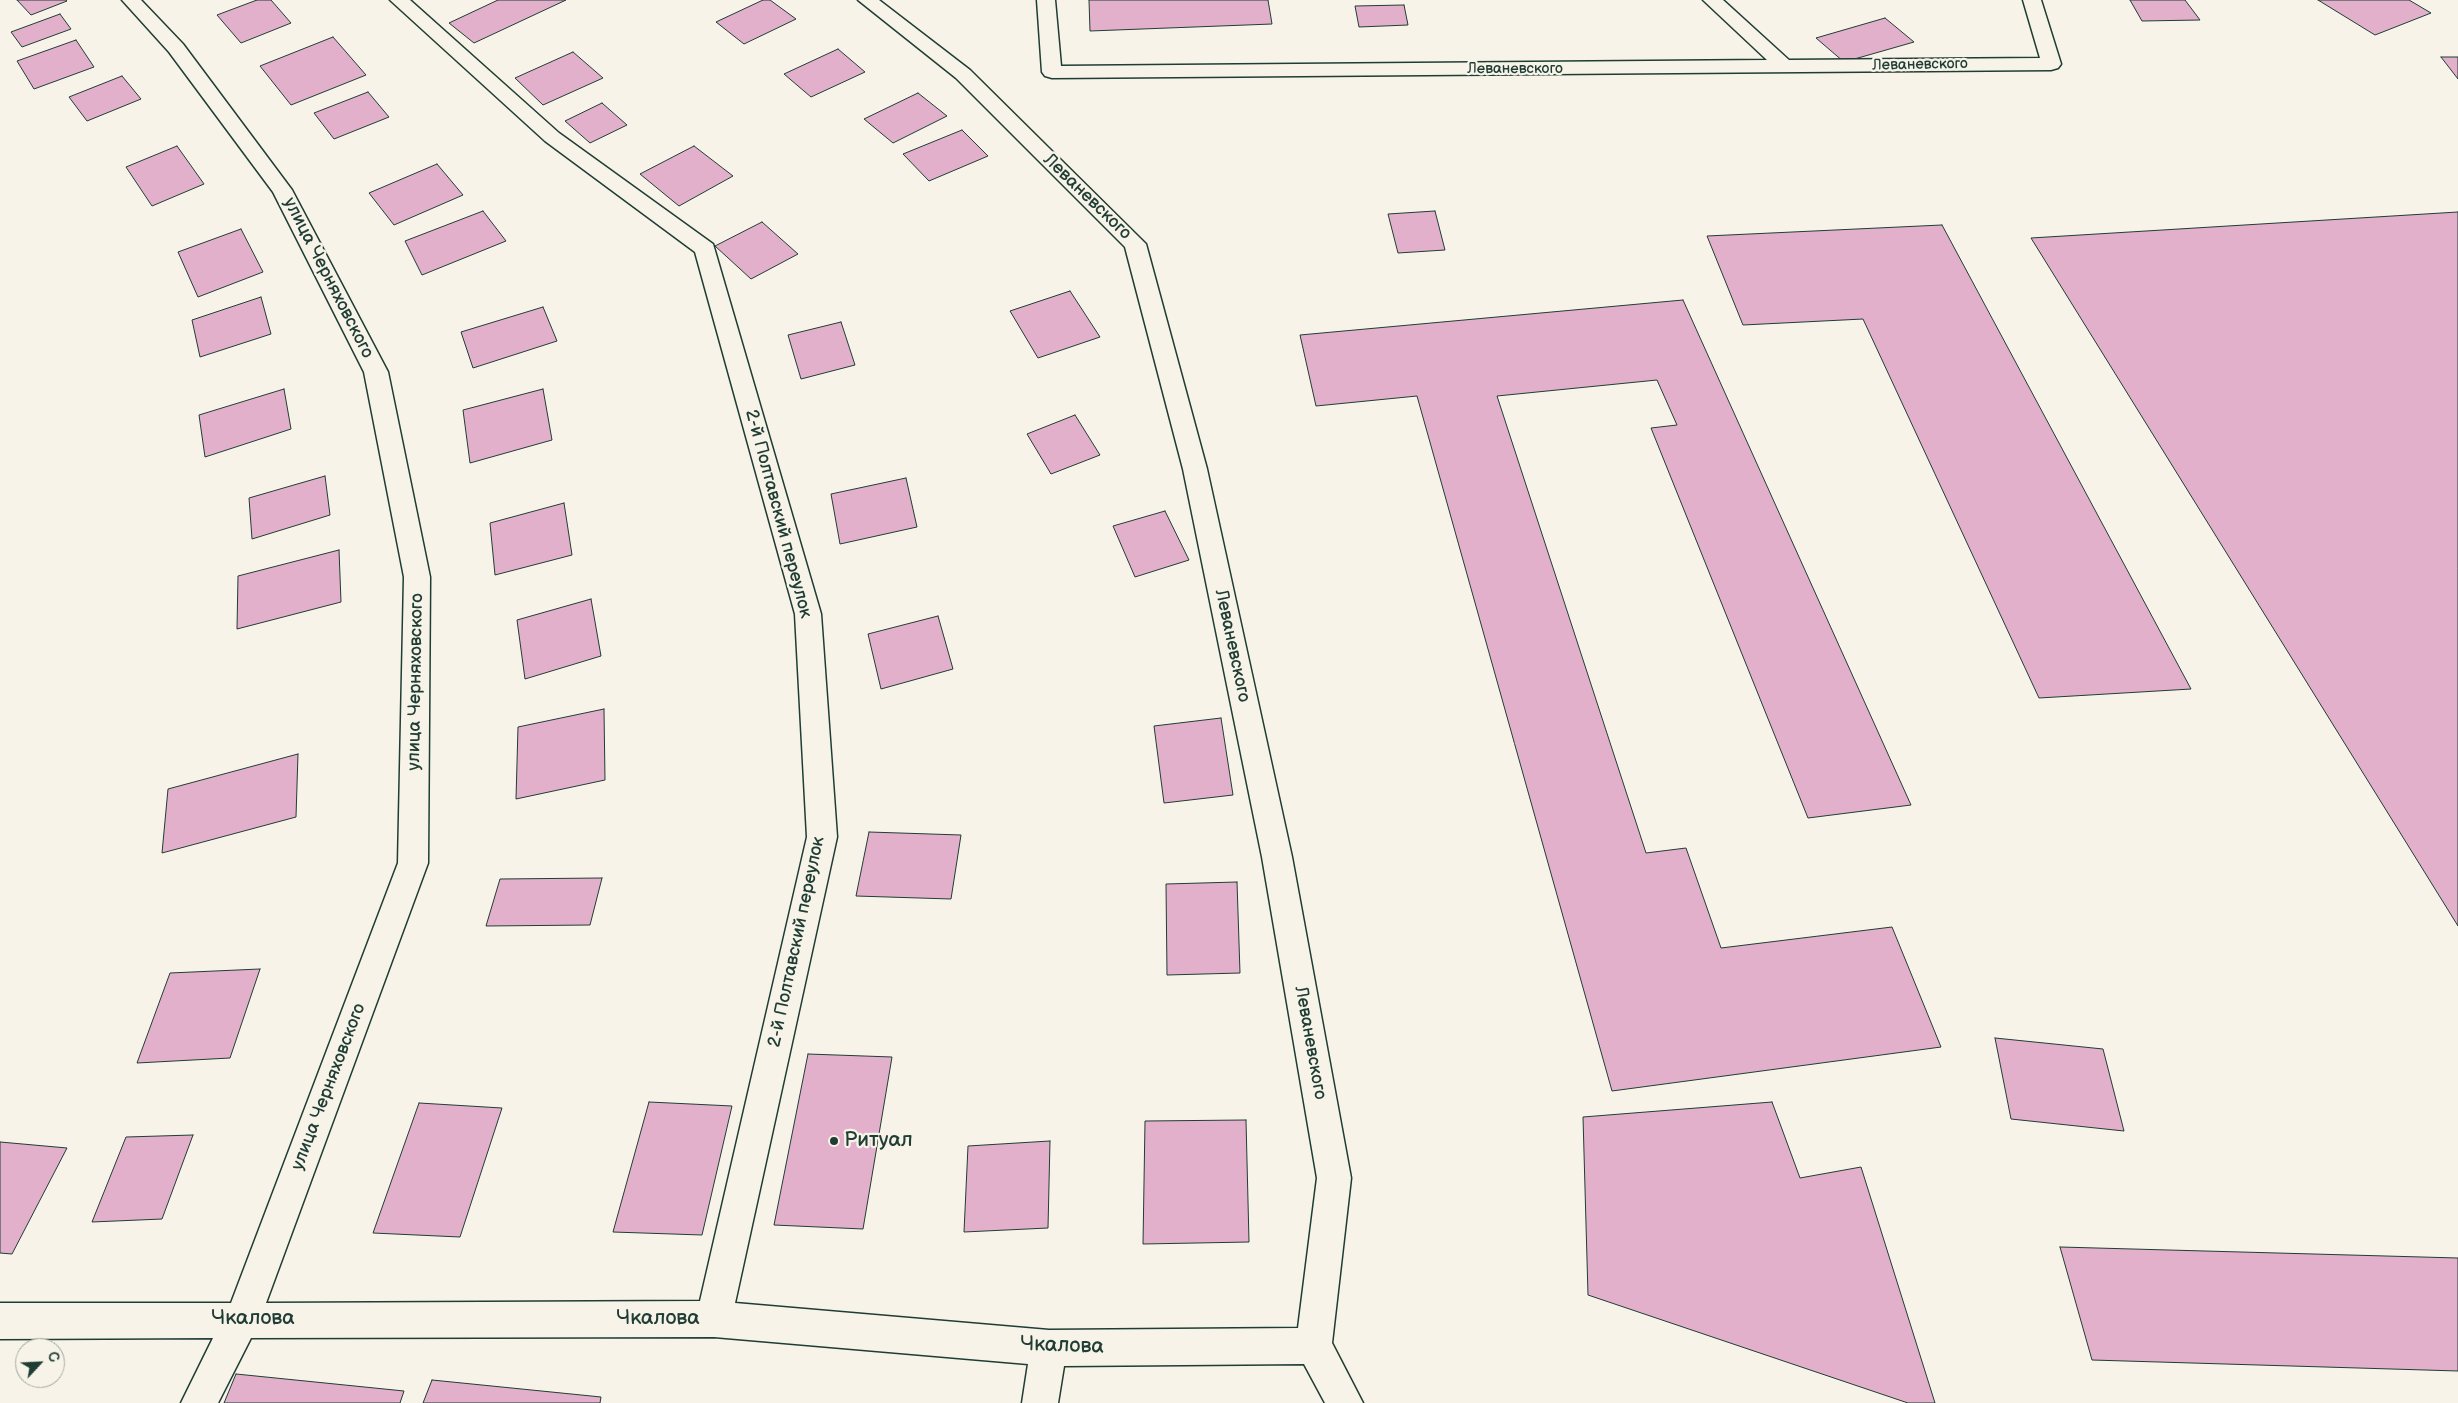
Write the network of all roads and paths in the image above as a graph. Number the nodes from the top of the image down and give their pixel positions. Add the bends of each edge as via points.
1 (131, 0) edge
2 (399, 0) edge
3 (867, 0) edge
4 (1046, 0) edge
5 (1712, 0) edge
6 (2032, 0) edge
7 (1784, 66) junction
8 (242, 1319) junction
9 (714, 1319) junction
10 (0, 1321) edge
11 (1314, 1346) junction
12 (1049, 1348) junction
13 (199, 1403) edge
14 (1040, 1403) edge
15 (1345, 1403) edge

1 - 8 street, улица Черняховского via 176,48 282,190 376,372 418,577 414,863
2 - 9 street, 2-й Полтавский переулок via 552,137 705,249 808,614 822,836
3 - 11 street, Леваневского via 963,74 1135,244 1197,478 1277,856 1334,1178
4 - 7 street, Леваневского via 1052,72
5 - 7 street
6 - 7 street, Леваневского via 2051,64
8 - 9 street, Чкалова
8 - 10 street, Чкалова
8 - 13 street, улица Черняховского
9 - 12 street, Чкалова
11 - 12 street, Чкалова
11 - 15 street
12 - 14 street

